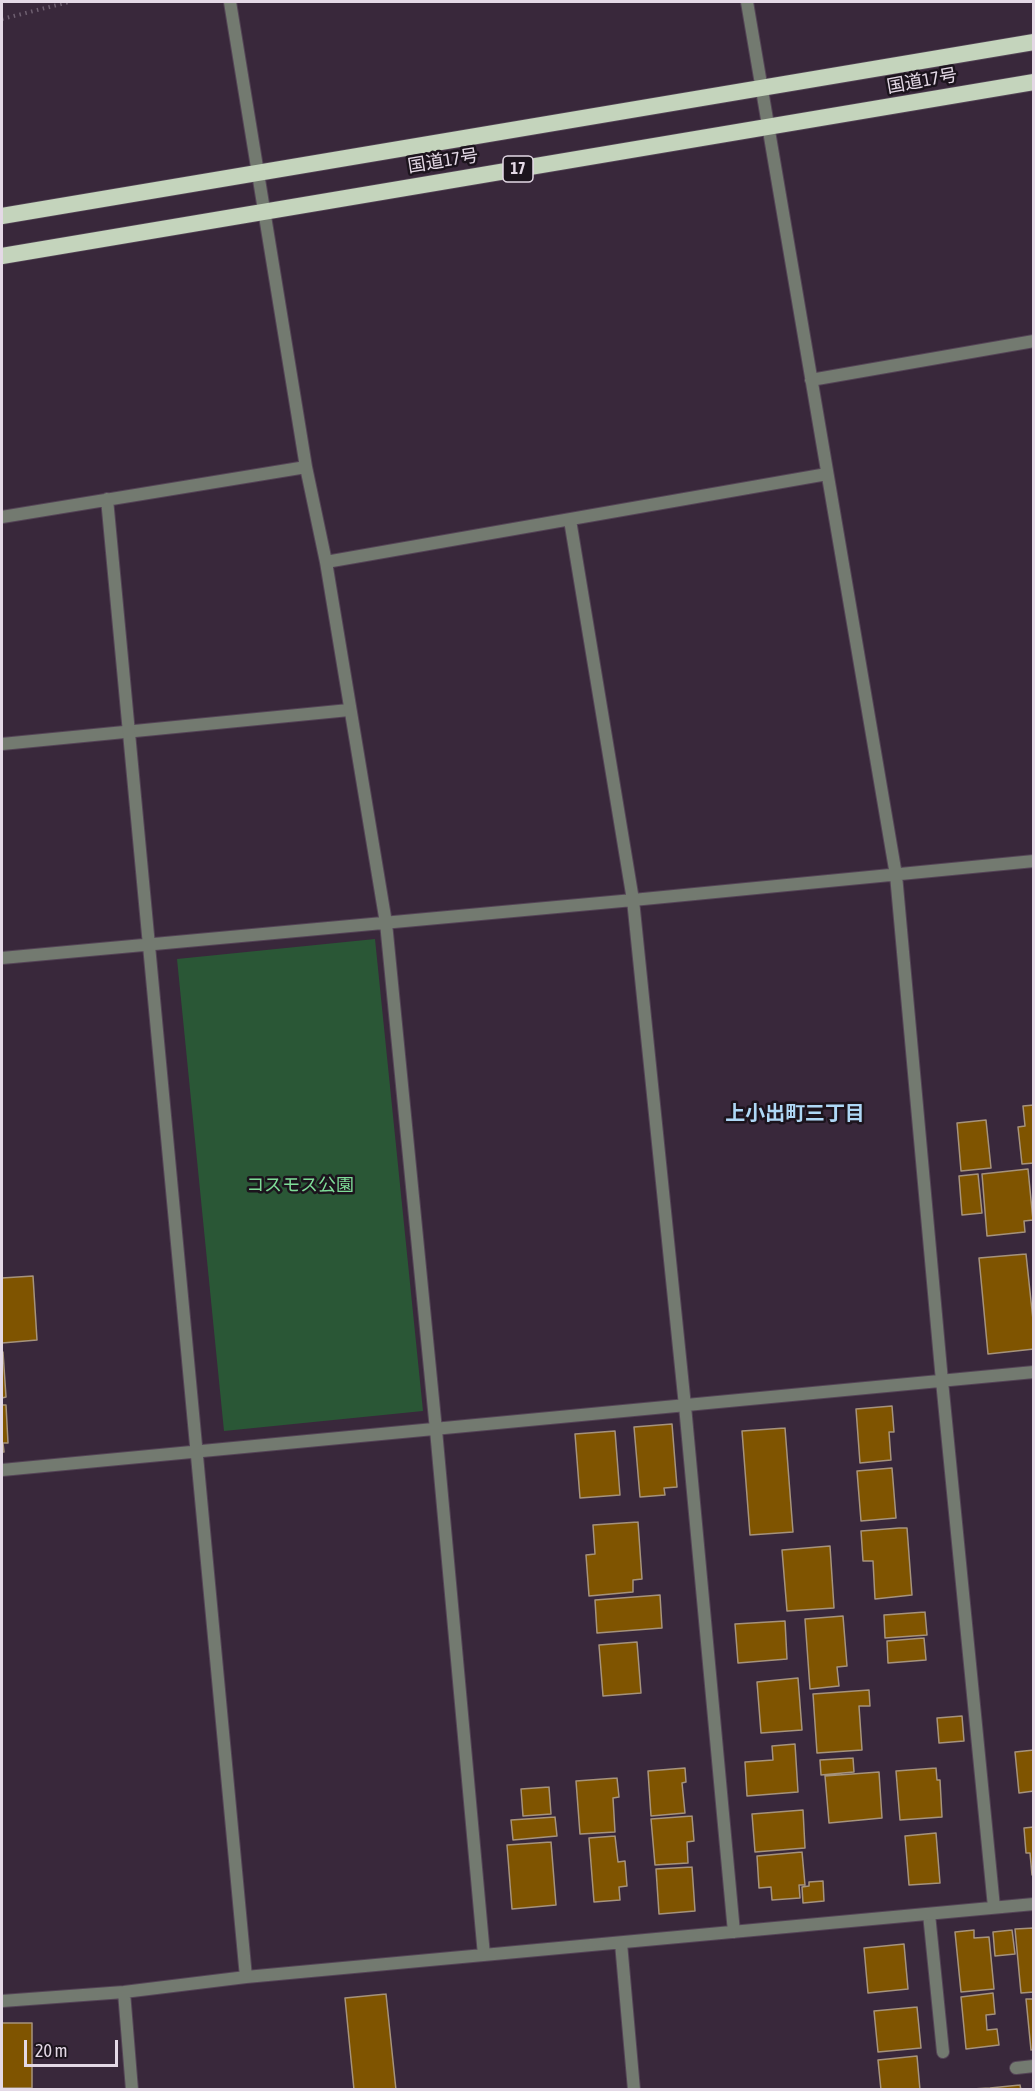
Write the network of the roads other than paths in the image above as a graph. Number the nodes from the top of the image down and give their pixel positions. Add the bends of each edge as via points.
1 (230, 2) edge
2 (747, 2) edge
3 (1034, 42) edge
4 (1034, 82) edge
5 (762, 88) junction
6 (768, 128) junction
7 (259, 172) junction
8 (265, 211) junction
9 (2, 216) edge
10 (2, 256) edge
11 (1034, 341) edge
12 (812, 380) junction
13 (306, 467) junction
14 (827, 474) junction
15 (107, 499) junction
16 (2, 517) edge
17 (570, 520) junction
18 (326, 562) junction
19 (350, 710) junction
20 (129, 731) junction
21 (2, 744) edge
22 (1034, 861) edge
23 (896, 875) junction
24 (633, 900) junction
25 (386, 923) junction
26 (149, 945) junction
27 (2, 958) edge
28 (1034, 1372) edge
29 (942, 1381) junction
30 (685, 1406) junction
31 (436, 1431) junction
32 (198, 1451) junction
33 (2, 1470) edge
34 (1034, 1904) edge
35 (994, 1907) junction
36 (929, 1914) junction
37 (734, 1932) junction
38 (621, 1943) junction
39 (484, 1955) junction
40 (246, 1977) junction
41 (124, 1992) junction
42 (2, 2001) edge
43 (944, 2052) dead end
44 (1034, 2066) edge
45 (1016, 2068) dead end
46 (132, 2090) edge
47 (634, 2090) edge

1 - 7 street
2 - 5 street
3 - 5 highway, 国道17号 / 17
4 - 6 highway, 国道17号 / 17
5 - 6 street
5 - 7 highway, 国道17号 / 17
6 - 8 highway, 国道17号 / 17
6 - 12 street
7 - 8 street
7 - 9 highway, 国道17号 / 17
8 - 10 highway, 国道17号 / 17
8 - 13 street
11 - 12 street
12 - 14 street
13 - 15 street
13 - 18 street
14 - 17 street
14 - 23 street
15 - 16 street
15 - 20 street
17 - 18 street
17 - 24 street
18 - 19 street
19 - 20 street
19 - 25 street
20 - 21 street
20 - 26 street
22 - 23 street
23 - 24 street
23 - 29 street
24 - 25 street
24 - 30 street
25 - 26 street
25 - 31 street
26 - 27 street
26 - 32 street
28 - 29 street
29 - 30 street
29 - 35 street
30 - 31 street
30 - 37 street
31 - 32 street
31 - 39 street
32 - 33 street
32 - 40 street
34 - 35 street
35 - 36 street
36 - 37 street
36 - 43 street
37 - 38 street
38 - 39 street
38 - 47 street
39 - 40 street
40 - 41 street
41 - 42 street
41 - 46 street
44 - 45 street

